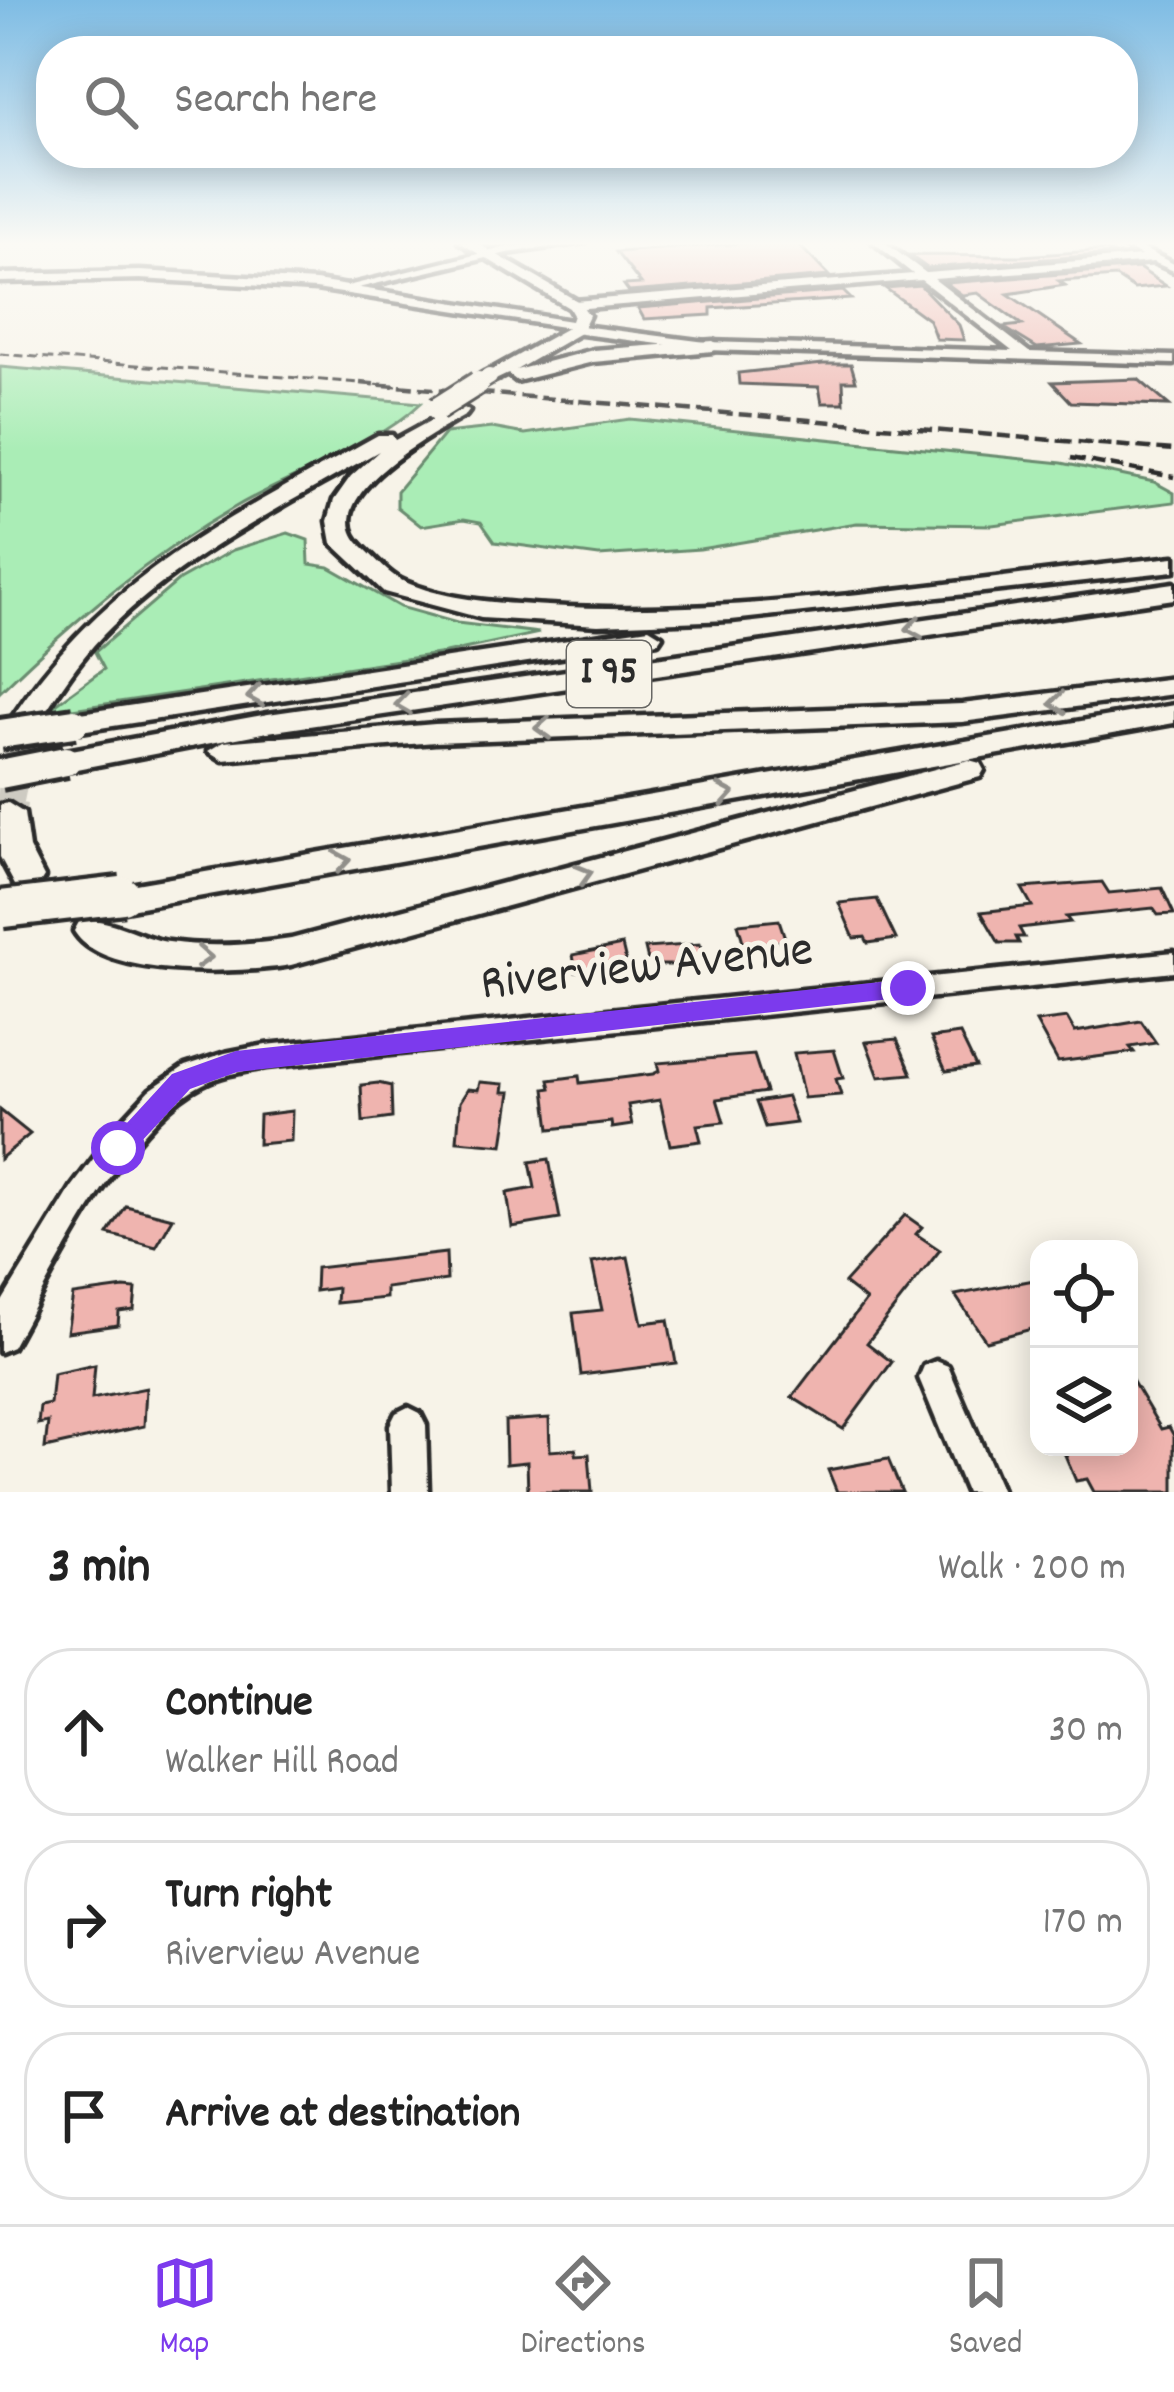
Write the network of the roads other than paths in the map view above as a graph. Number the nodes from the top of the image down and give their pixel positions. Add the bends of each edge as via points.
1 (477, 312) edge
2 (578, 312) edge
3 (969, 312) edge
4 (574, 329) junction
5 (713, 346) junction
6 (1026, 355) junction
7 (1174, 360) edge
8 (510, 373) junction
9 (448, 410) junction
10 (1174, 564) edge
11 (993, 582) junction
12 (1164, 592) edge
13 (1174, 686) edge
14 (1174, 714) edge
15 (27, 718) tunnel mouth
16 (1075, 730) junction
17 (0, 734) edge
18 (65, 766) junction
19 (0, 775) edge
20 (8, 813) dead end
21 (27, 877) dead end
22 (4, 914) edge
23 (92, 931) dead end
24 (1174, 962) edge
25 (0, 1336) edge
26 (936, 1378) dead end
27 (408, 1425) dead end
28 (410, 1492) edge
29 (985, 1492) edge

1 - 4 main road
2 - 4 main road
3 - 6 street
4 - 5 street
4 - 8 highway
5 - 6 street
5 - 8 highway via 589,356
6 - 7 street
8 - 9 highway
9 - 11 highway via 373,468 341,513 356,560 416,593 512,614 607,621
9 - 15 highway via 142,591 74,650
10 - 11 highway
11 -> 17 highway, bridge
12 -> 18 highway, I 95 via 268,723
13 -> 18 highway via 962,713 282,743
14 - 16 highway
22 -> 16 highway, bridge
23 -> 16 highway via 190,957 318,946 1004,761
18 - 19 highway, bridge
20 - 21 highway via 12,848
24 - 25 street, Riverview Avenue via 266,1056 202,1070 166,1094 118,1148
26 - 29 street
27 - 28 street

